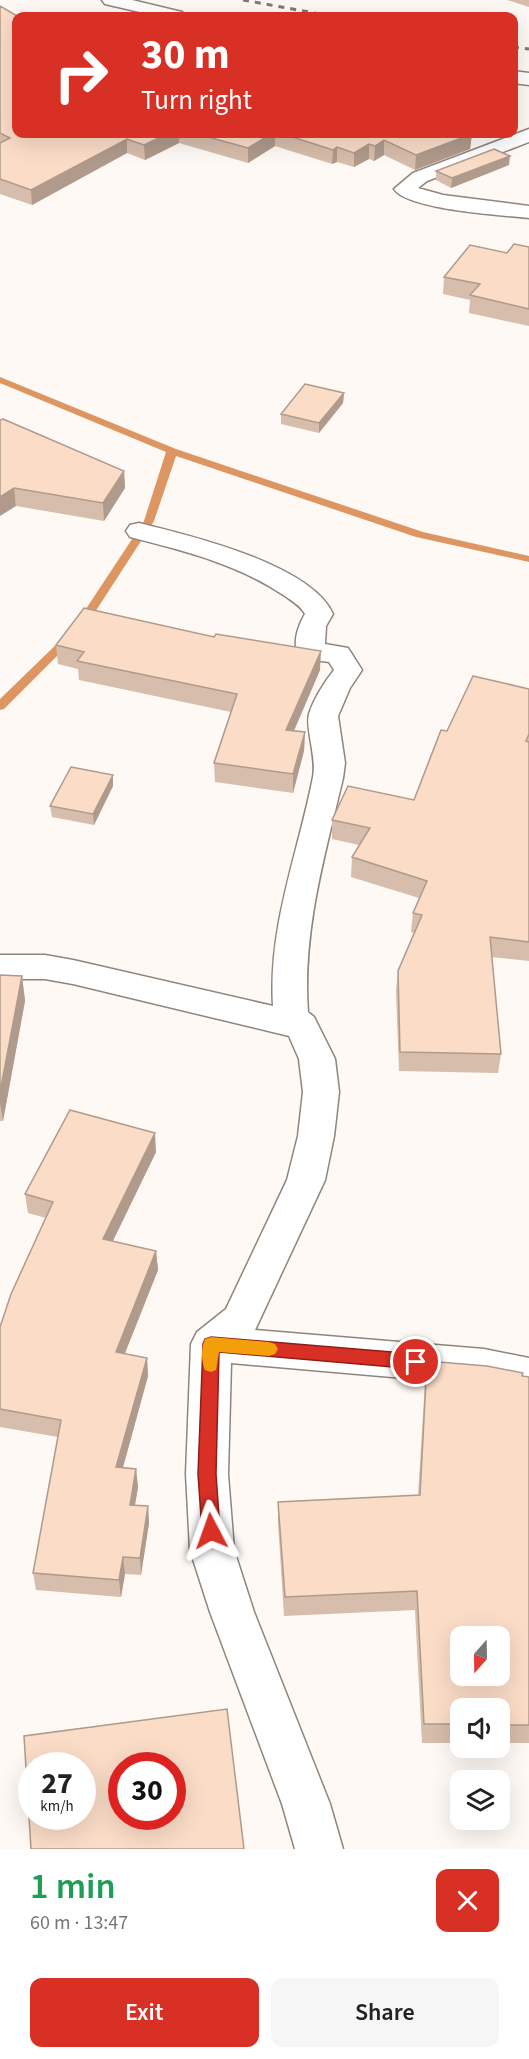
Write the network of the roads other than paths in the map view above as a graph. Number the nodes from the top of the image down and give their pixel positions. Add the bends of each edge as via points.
1 (111, 0) edge
2 (160, 12) edge
3 (529, 135) edge
4 (529, 212) edge
5 (139, 531) dead end
6 (0, 967) edge
7 (302, 1026) junction
8 (211, 1344) junction
9 (529, 1376) edge
10 (319, 1849) edge

1 - 2 street
3 - 4 street via 420,177 404,189 426,198
5 - 7 street via 207,549 282,580 320,614 312,626 310,652 338,654 348,670 323,716 330,763 328,778 292,937 288,996 291,1018
6 - 7 street via 45,967 73,972
7 - 8 street via 317,1059 321,1092 306,1180 240,1321
8 - 9 street via 484,1367
8 - 10 street via 207,1474 212,1550

